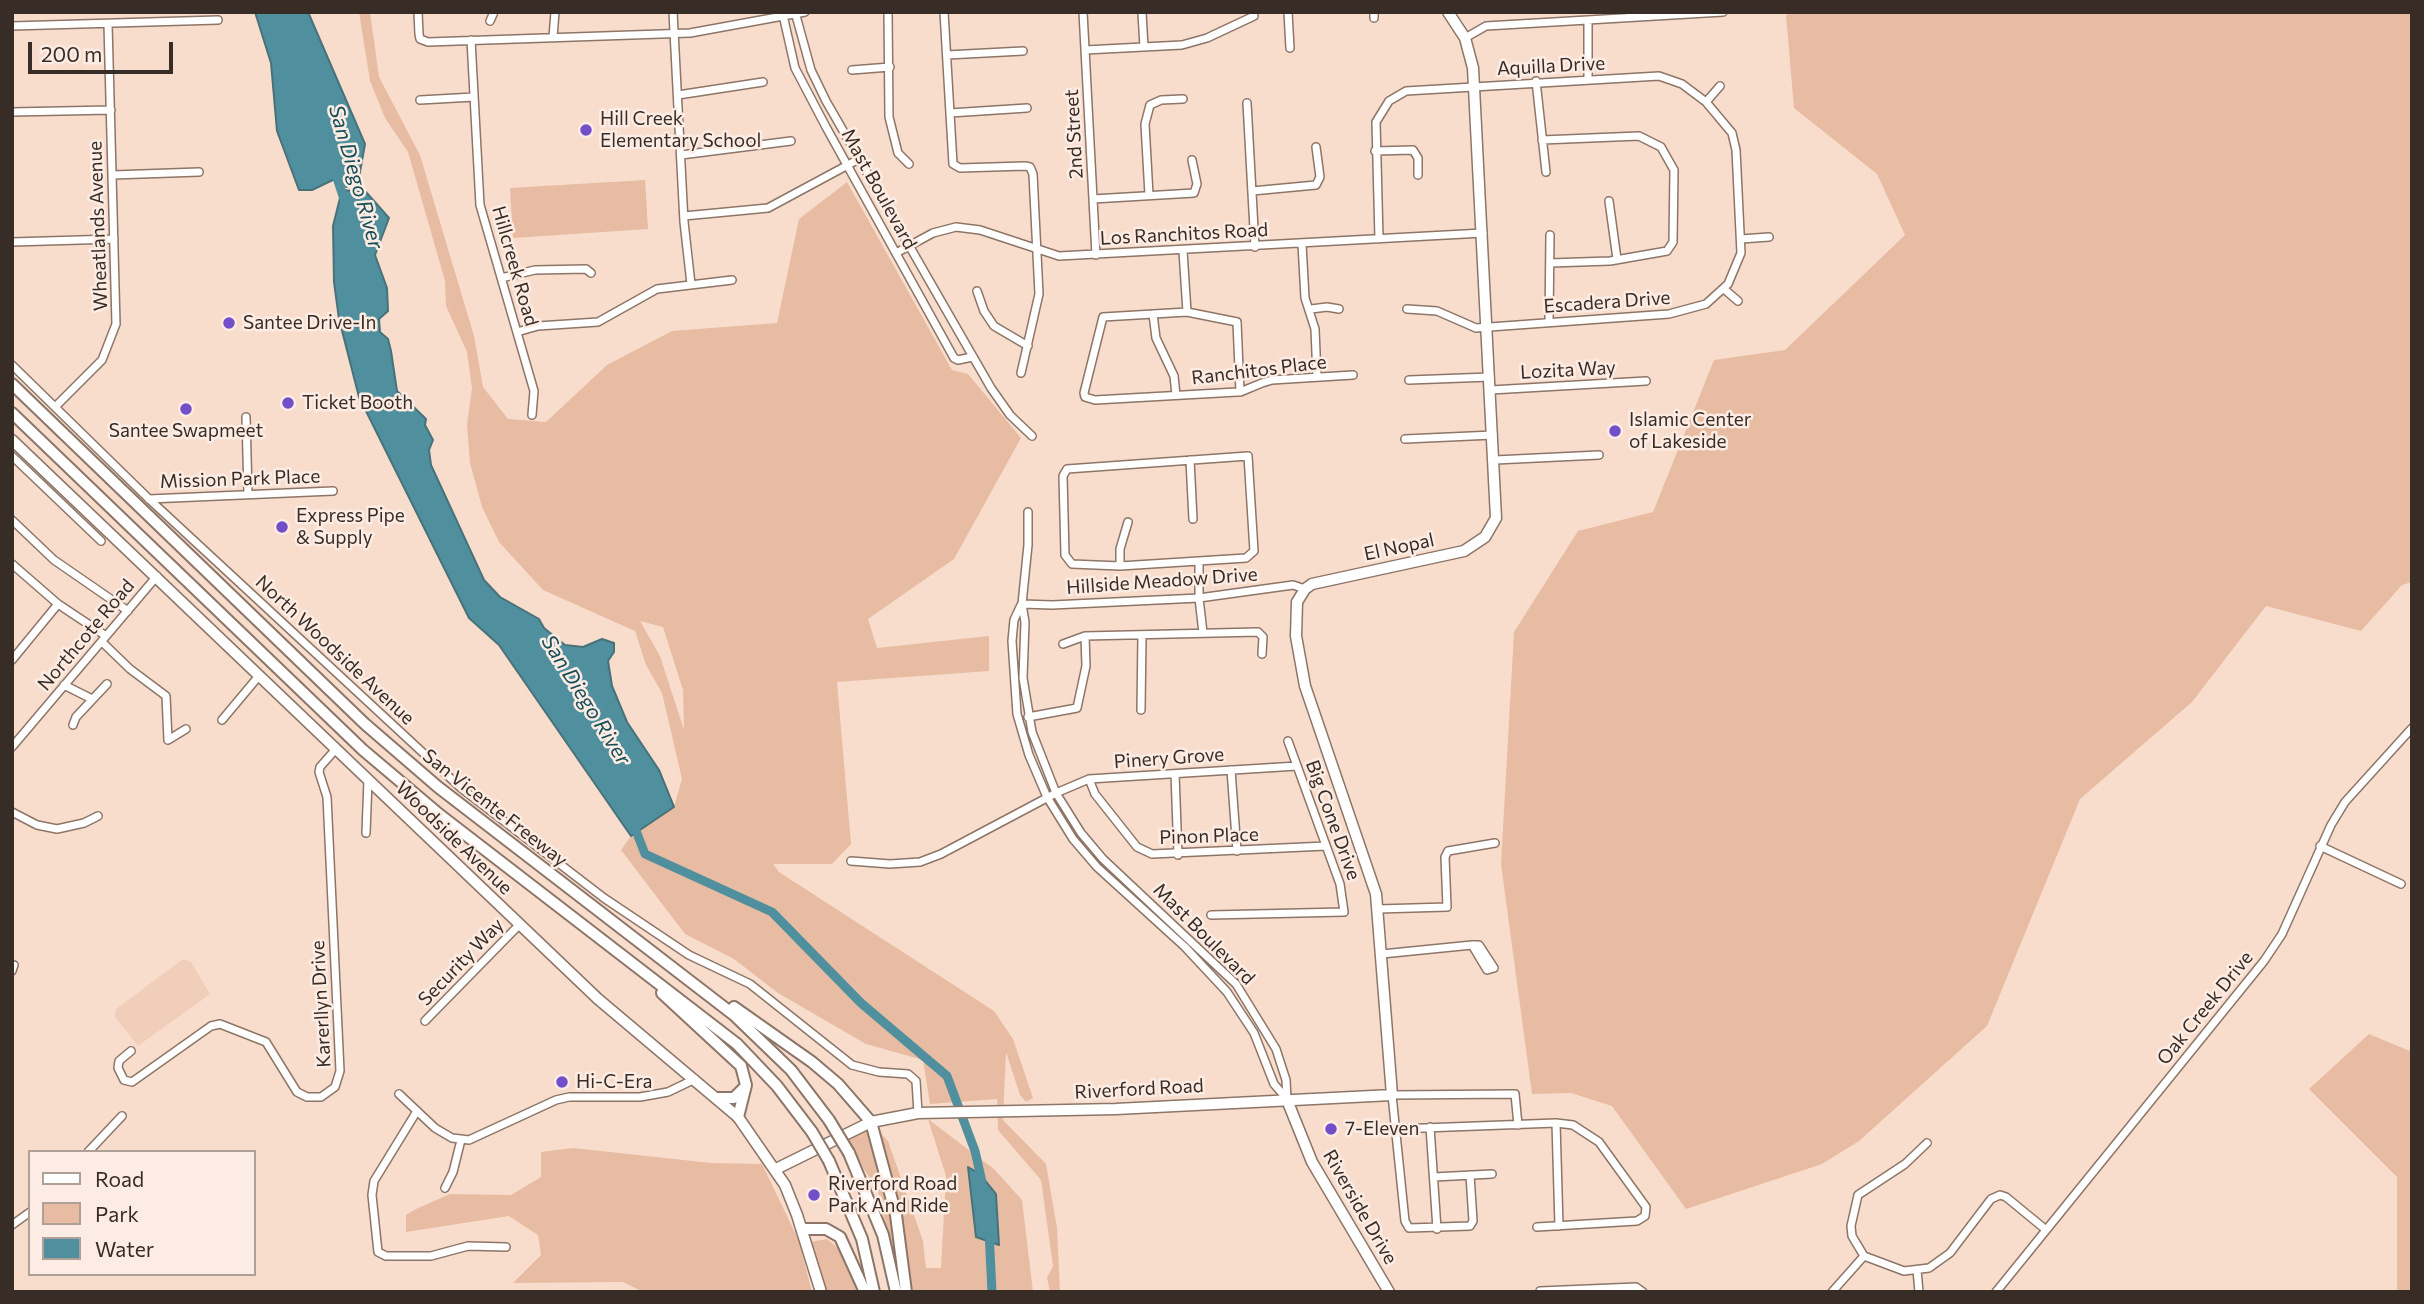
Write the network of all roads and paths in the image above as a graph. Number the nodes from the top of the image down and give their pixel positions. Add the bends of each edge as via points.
1 (418, 12) edge
2 (555, 12) edge
3 (673, 12) edge
4 (805, 12) edge
5 (888, 12) edge
6 (944, 12) edge
7 (1083, 12) edge
8 (1288, 12) edge
9 (1448, 12) edge
10 (1527, 12) edge
11 (1723, 12) edge
12 (795, 13) edge
13 (1142, 13) edge
14 (783, 14) edge
15 (1700, 14) edge
16 (1254, 16) dead end
17 (218, 20) dead end
18 (1588, 21) junction
19 (108, 24) junction
20 (1527, 24) junction
21 (12, 26) edge
22 (674, 34) junction
23 (553, 37) junction
24 (1465, 38) junction
25 (471, 40) junction
26 (1144, 47) junction
27 (1290, 48) dead end
28 (1085, 50) junction
29 (1023, 51) dead end
30 (947, 55) junction
31 (890, 67) junction
32 (852, 70) dead end
33 (1588, 79) junction
34 (763, 82) dead end
35 (1536, 82) junction
36 (1475, 86) junction
37 (1720, 86) dead end
38 (677, 95) junction
39 (474, 97) junction
40 (1183, 99) dead end
41 (420, 100) dead end
42 (1706, 102) junction
43 (1247, 103) dead end
44 (1027, 108) dead end
45 (111, 110) junction
46 (12, 112) edge
47 (950, 113) junction
48 (1542, 140) junction
49 (791, 141) dead end
50 (1316, 147) dead end
51 (1376, 151) junction
52 (681, 155) junction
53 (859, 159) junction
54 (1192, 160) dead end
55 (909, 164) dead end
56 (848, 165) junction
57 (199, 172) dead end
58 (1546, 172) dead end
59 (113, 175) junction
60 (1419, 175) dead end
61 (1252, 191) junction
62 (1149, 195) junction
63 (1093, 199) junction
64 (1609, 201) dead end
65 (684, 216) junction
66 (1483, 233) junction
67 (1550, 234) dead end
68 (1769, 237) dead end
69 (114, 239) junction
70 (1379, 239) junction
71 (1741, 239) junction
72 (12, 242) edge
73 (1302, 244) junction
74 (909, 246) junction
75 (1255, 247) junction
76 (1037, 251) junction
77 (1183, 251) junction
78 (896, 253) junction
79 (1096, 255) junction
80 (1617, 259) junction
81 (1550, 262) junction
82 (591, 273) dead end
83 (501, 278) junction
84 (732, 280) dead end
85 (691, 284) junction
86 (1724, 289) junction
87 (976, 291) dead end
88 (1738, 301) dead end
89 (1311, 309) junction
90 (1339, 309) dead end
91 (1407, 309) dead end
92 (1187, 312) junction
93 (1153, 314) junction
94 (1549, 322) junction
95 (1488, 327) junction
96 (517, 332) junction
97 (1028, 346) junction
98 (972, 357) junction
99 (12, 365) edge
100 (1021, 373) dead end
101 (1353, 375) dead end
102 (1317, 377) junction
103 (1490, 377) junction
104 (1409, 380) dead end
105 (1646, 381) dead end
106 (12, 384) edge
107 (1491, 390) junction
108 (1240, 391) junction
109 (1175, 395) junction
110 (56, 406) junction
111 (12, 413) edge
112 (532, 415) dead end
113 (246, 417) dead end
114 (1493, 435) junction
115 (1032, 436) dead end
116 (1405, 439) dead end
117 (12, 440) edge
118 (1599, 455) dead end
119 (12, 456) edge
120 (1190, 460) junction
121 (1495, 460) junction
122 (333, 491) dead end
123 (248, 494) junction
124 (149, 499) junction
125 (1028, 512) dead end
126 (1193, 519) dead end
127 (12, 520) edge
128 (1128, 523) dead end
129 (101, 541) dead end
130 (1199, 561) junction
131 (13, 566) edge
132 (1120, 566) junction
133 (157, 576) junction
134 (1305, 589) junction
135 (1199, 598) junction
136 (58, 604) junction
137 (1022, 604) junction
138 (128, 611) junction
139 (1203, 633) junction
140 (1142, 635) junction
141 (1085, 636) junction
142 (104, 639) junction
143 (1063, 644) dead end
144 (1262, 654) dead end
145 (12, 660) edge
146 (258, 677) junction
147 (107, 684) dead end
148 (64, 685) junction
149 (92, 699) junction
150 (1142, 710) dead end
151 (1028, 717) junction
152 (222, 720) dead end
153 (73, 725) dead end
154 (2412, 728) edge
155 (186, 729) dead end
156 (1288, 741) dead end
157 (12, 747) edge
158 (335, 750) junction
159 (1297, 766) junction
160 (1231, 770) junction
161 (1175, 774) junction
162 (1089, 779) junction
163 (368, 780) junction
164 (1056, 793) junction
165 (1047, 797) junction
166 (12, 812) edge
167 (98, 816) dead end
168 (366, 833) dead end
169 (1495, 843) dead end
170 (1326, 846) junction
171 (2320, 846) junction
172 (1237, 851) junction
173 (1178, 855) junction
174 (851, 861) dead end
175 (2401, 884) dead end
176 (1378, 909) junction
177 (1211, 915) dead end
178 (519, 925) junction
179 (1472, 945) dead end
180 (1201, 949) junction
181 (1382, 954) junction
182 (1194, 957) junction
183 (627, 959) junction
184 (689, 978) junction
185 (425, 1021) dead end
186 (131, 1051) dead end
187 (695, 1079) junction
188 (746, 1085) junction
189 (400, 1094) dead end
190 (1392, 1095) junction
191 (717, 1098) junction
192 (1287, 1100) junction
193 (417, 1111) junction
194 (918, 1112) junction
195 (122, 1116) dead end
196 (738, 1117) junction
197 (871, 1122) junction
198 (1556, 1123) junction
199 (1517, 1125) junction
200 (1430, 1127) junction
201 (1397, 1129) junction
202 (461, 1140) junction
203 (1927, 1143) dead end
204 (90, 1150) edge
205 (776, 1169) junction
206 (1492, 1174) dead end
207 (1470, 1175) junction
208 (1434, 1177) junction
209 (445, 1188) dead end
210 (28, 1213) edge
211 (12, 1224) edge
212 (1559, 1226) junction
213 (1537, 1227) dead end
214 (802, 1229) junction
215 (1437, 1229) junction
216 (2045, 1229) junction
217 (506, 1247) dead end
218 (1864, 1256) junction
219 (1917, 1270) junction
220 (1540, 1290) edge
221 (821, 1292) edge
222 (865, 1292) edge
223 (874, 1292) edge
224 (896, 1292) edge
225 (906, 1292) edge
226 (1389, 1292) edge
227 (1643, 1292) edge
228 (1832, 1292) edge
229 (1919, 1292) edge
230 (1996, 1292) edge

1 - 25 street via 421,39
2 - 23 street
3 - 22 street
4 - 12 street
5 - 31 street
6 - 30 street
7 - 28 street, 2nd Street
8 - 27 street
9 - 24 main road, El Nopal
10 - 20 street
11 - 15 street
12 - 14 street
12 - 53 street, Mast Boulevard via 811,70
13 - 26 street
14 - 22 street
14 - 56 street, Mast Boulevard via 795,68
15 - 18 street
16 - 26 street via 1191,43
17 - 19 street
18 - 20 street
18 - 33 street
19 - 21 street
19 - 45 street, Wheatlands Avenue
20 - 24 street via 1486,26
22 - 23 street
22 - 38 street
23 - 25 street
24 - 36 main road, El Nopal
25 - 39 street, Hillcreek Road
26 - 28 street
28 - 63 street, 2nd Street
29 - 30 street
30 - 47 street
31 - 32 street
31 - 55 street via 889,117 898,153
33 - 35 street, Aquilla Drive
33 - 42 street, Aquilla Drive via 1664,77
34 - 38 street
35 - 36 street, Aquilla Drive
35 - 48 street
36 - 51 street, Aquilla Drive via 1412,90 1392,98 1378,118
36 - 66 main road, El Nopal
37 - 42 street
38 - 52 street
39 - 41 street
39 - 83 street, Hillcreek Road via 480,205
40 - 62 street via 1150,105 1146,124
42 - 71 street, Aquilla Drive via 1728,125 1735,141
43 - 61 street
44 - 47 street
45 - 46 street
45 - 59 street, Wheatlands Avenue
47 - 76 street via 956,167 1030,167
48 - 58 street
48 - 80 street via 1639,136 1661,147 1674,170 1673,242 1667,251
49 - 52 street
50 - 61 street via 1320,177 1316,185
51 - 60 street via 1413,150
51 - 70 street, Aquilla Drive
52 - 65 street
53 - 56 street
53 - 74 street, Mast Boulevard
54 - 62 street via 1194,192
56 - 65 street via 768,208
56 - 78 street, Mast Boulevard
57 - 59 street
59 - 69 street, Wheatlands Avenue
61 - 75 street
62 - 63 street
63 - 79 street, 2nd Street
64 - 80 street
65 - 85 street
66 - 70 street, Los Ranchitos Road
66 - 95 main road, El Nopal
67 - 81 street
68 - 71 street
69 - 72 street
69 - 110 street, Wheatlands Avenue via 117,316 110,347
70 - 73 street, Los Ranchitos Road
71 - 86 street via 1737,266
73 - 75 street, Los Ranchitos Road
73 - 89 street
74 - 76 street, Los Ranchitos Road via 938,231 967,227
74 - 78 street, Los Ranchitos Road
74 - 98 street, Mast Boulevard
75 - 77 street, Los Ranchitos Road
76 - 79 street, Los Ranchitos Road via 1059,256
76 - 97 street via 1039,294
77 - 79 street, Los Ranchitos Road
77 - 92 street
78 - 98 street, Mast Boulevard via 954,358
80 - 81 street
81 - 94 street
82 - 83 street via 586,269 535,270
83 - 96 street, Hillcreek Road
84 - 85 street
85 - 96 street via 645,293 598,322
86 - 88 street
86 - 94 street, Escadera Drive via 1706,304 1683,312
87 - 97 street via 994,326
89 - 90 street
89 - 102 street
91 - 95 street, Escadera Drive via 1437,311 1467,326
92 - 93 street
92 - 108 street via 1237,322
93 - 109 street via 1156,338 1174,376
93 - 109 street, Ranchitos Place via 1103,317 1085,397
94 - 95 street, Escadera Drive
95 - 103 main road, El Nopal
96 - 112 street, Hillcreek Road via 534,391
97 - 100 street
98 - 115 street, Mast Boulevard via 1010,415
99 - 110 street, North Woodside Avenue
101 - 102 street, Ranchitos Place
102 - 108 street, Ranchitos Place via 1272,380
103 - 104 street
103 - 107 main road, El Nopal
105 - 107 street, Lozita Way
106 - 184 highway, San Vicente Freeway via 365,724 438,787
107 - 114 main road, El Nopal
108 - 109 street, Ranchitos Place
110 - 124 street, North Woodside Avenue
111 - 183 highway, San Vicente Freeway via 363,750
113 - 123 street
114 - 116 street
114 - 121 main road, El Nopal
117 - 133 main road, Woodside Avenue
118 - 121 street
119 - 129 street
120 - 126 street
120 - 130 street via 1248,456 1254,551 1246,558
120 - 132 street via 1074,467 1063,475 1065,555 1072,564
121 - 134 main road, El Nopal via 1496,518 1485,537 1473,546
122 - 123 street, Mission Park Place
123 - 124 street, Mission Park Place
124 - 194 street, North Woodside Avenue via 492,813 689,955 750,984 848,1062 864,1069 908,1074 916,1081
125 - 137 street
127 - 138 street via 54,560
128 - 132 street
130 - 132 street
130 - 135 street
131 - 136 street
133 - 138 street, Northcote Road
133 - 146 main road, Woodside Avenue
134 - 135 street, Hillside Meadow Drive via 1293,585
134 - 176 main road via 1297,602 1300,665 1371,872
135 - 137 street, Hillside Meadow Drive
135 - 139 street
136 - 142 street
136 - 145 street
137 - 151 street, Mast Boulevard
137 - 165 street, Mast Boulevard via 1014,620 1012,641 1017,714
138 - 142 street, Northcote Road
139 - 140 street
139 - 144 street via 1258,632 1263,637
140 - 141 street
140 - 150 street
141 - 143 street
141 - 151 street via 1086,666 1077,708
142 - 148 street, Northcote Road
142 - 155 street via 130,669 166,696 168,740
146 - 152 street
146 - 158 main road, Woodside Avenue
147 - 149 street
148 - 149 street
148 - 157 street, Northcote Road
149 - 153 street
151 - 164 street, Mast Boulevard
154 - 171 street, Oak Creek Drive via 2345,802
156 - 159 street, Big Cone Drive
158 - 163 main road, Woodside Avenue
158 - 186 street, Karerllyn Drive via 319,772 327,797 341,1071 335,1087 321,1097 297,1092 266,1042 219,1024 132,1082 124,1080 118,1068
159 - 160 street, Pinery Grove
159 - 170 street, Big Cone Drive
160 - 161 street, Pinery Grove
160 - 172 street
161 - 162 street, Pinery Grove
161 - 173 street
162 - 164 street, Pinery Grove
162 - 173 street, Pinon Place via 1095,794 1137,847 1158,855
163 - 168 street
163 - 178 main road, Woodside Avenue
164 - 165 street, Pinery Grove
164 - 180 street, Mast Boulevard via 1103,859
165 - 174 street, Pinery Grove via 920,862
165 - 182 street, Mast Boulevard via 1097,867
166 - 167 street via 57,829
169 - 176 street via 1448,850 1447,907
170 - 172 street, Pinon Place
170 - 177 street, Big Cone Drive via 1340,884 1344,912
171 - 175 street
171 - 216 street, Oak Creek Drive via 2271,951
172 - 173 street, Pinon Place
176 - 181 main road
178 - 185 street, Security Way
178 - 187 main road, Woodside Avenue via 598,999
179 - 181 street
180 - 182 street
180 - 192 street, Mast Boulevard via 1236,984 1265,1028 1286,1080
181 - 190 main road
182 - 192 street, Mast Boulevard via 1242,1014 1265,1055 1274,1084
183 - 188 highway via 734,1056
183 - 223 highway, San Vicente Freeway, bridge via 737,1045 777,1086 812,1132 858,1226
184 - 197 highway via 812,1062
184 - 224 highway, San Vicente Freeway, bridge via 774,1051 830,1120 883,1235
187 - 191 main road, Woodside Avenue
187 - 202 street via 640,1097 556,1100
188 - 191 highway via 734,1098
188 - 196 highway
189 - 193 street
190 - 192 main road, Riverford Road
190 - 199 street, Riverford Road via 1515,1094
190 - 201 street
191 - 196 main road, Woodside Avenue
192 - 194 main road, Riverford Road
192 - 226 main road, Riverside Drive via 1312,1162
193 - 202 street via 435,1128
193 - 217 street via 374,1181 378,1252 430,1256 468,1246
194 - 197 main road, Riverford Road
195 - 204 street
196 - 205 main road, Woodside Avenue
197 - 205 main road, Riverford Road
197 - 225 highway via 895,1215
198 - 199 street
198 - 212 street
198 - 212 street via 1573,1125 1599,1142 1646,1207 1645,1216 1637,1221
199 - 200 street
200 - 201 street
200 - 208 street
201 - 215 street via 1405,1221 1412,1229
202 - 209 street
203 - 218 street via 1905,1164 1858,1195 1851,1226
205 - 214 main road, Woodside Avenue
206 - 207 street
207 - 208 street
207 - 215 street via 1473,1221 1466,1227
208 - 215 street
210 - 211 street
212 - 213 street
214 - 221 main road, Woodside Avenue
214 - 222 highway via 826,1229 841,1237
216 - 219 street via 2006,1197 1997,1196 1950,1253 1929,1268
216 - 230 street, Oak Creek Drive
218 - 219 street via 1892,1269
218 - 228 street
219 - 229 street
220 - 227 street via 1636,1287

